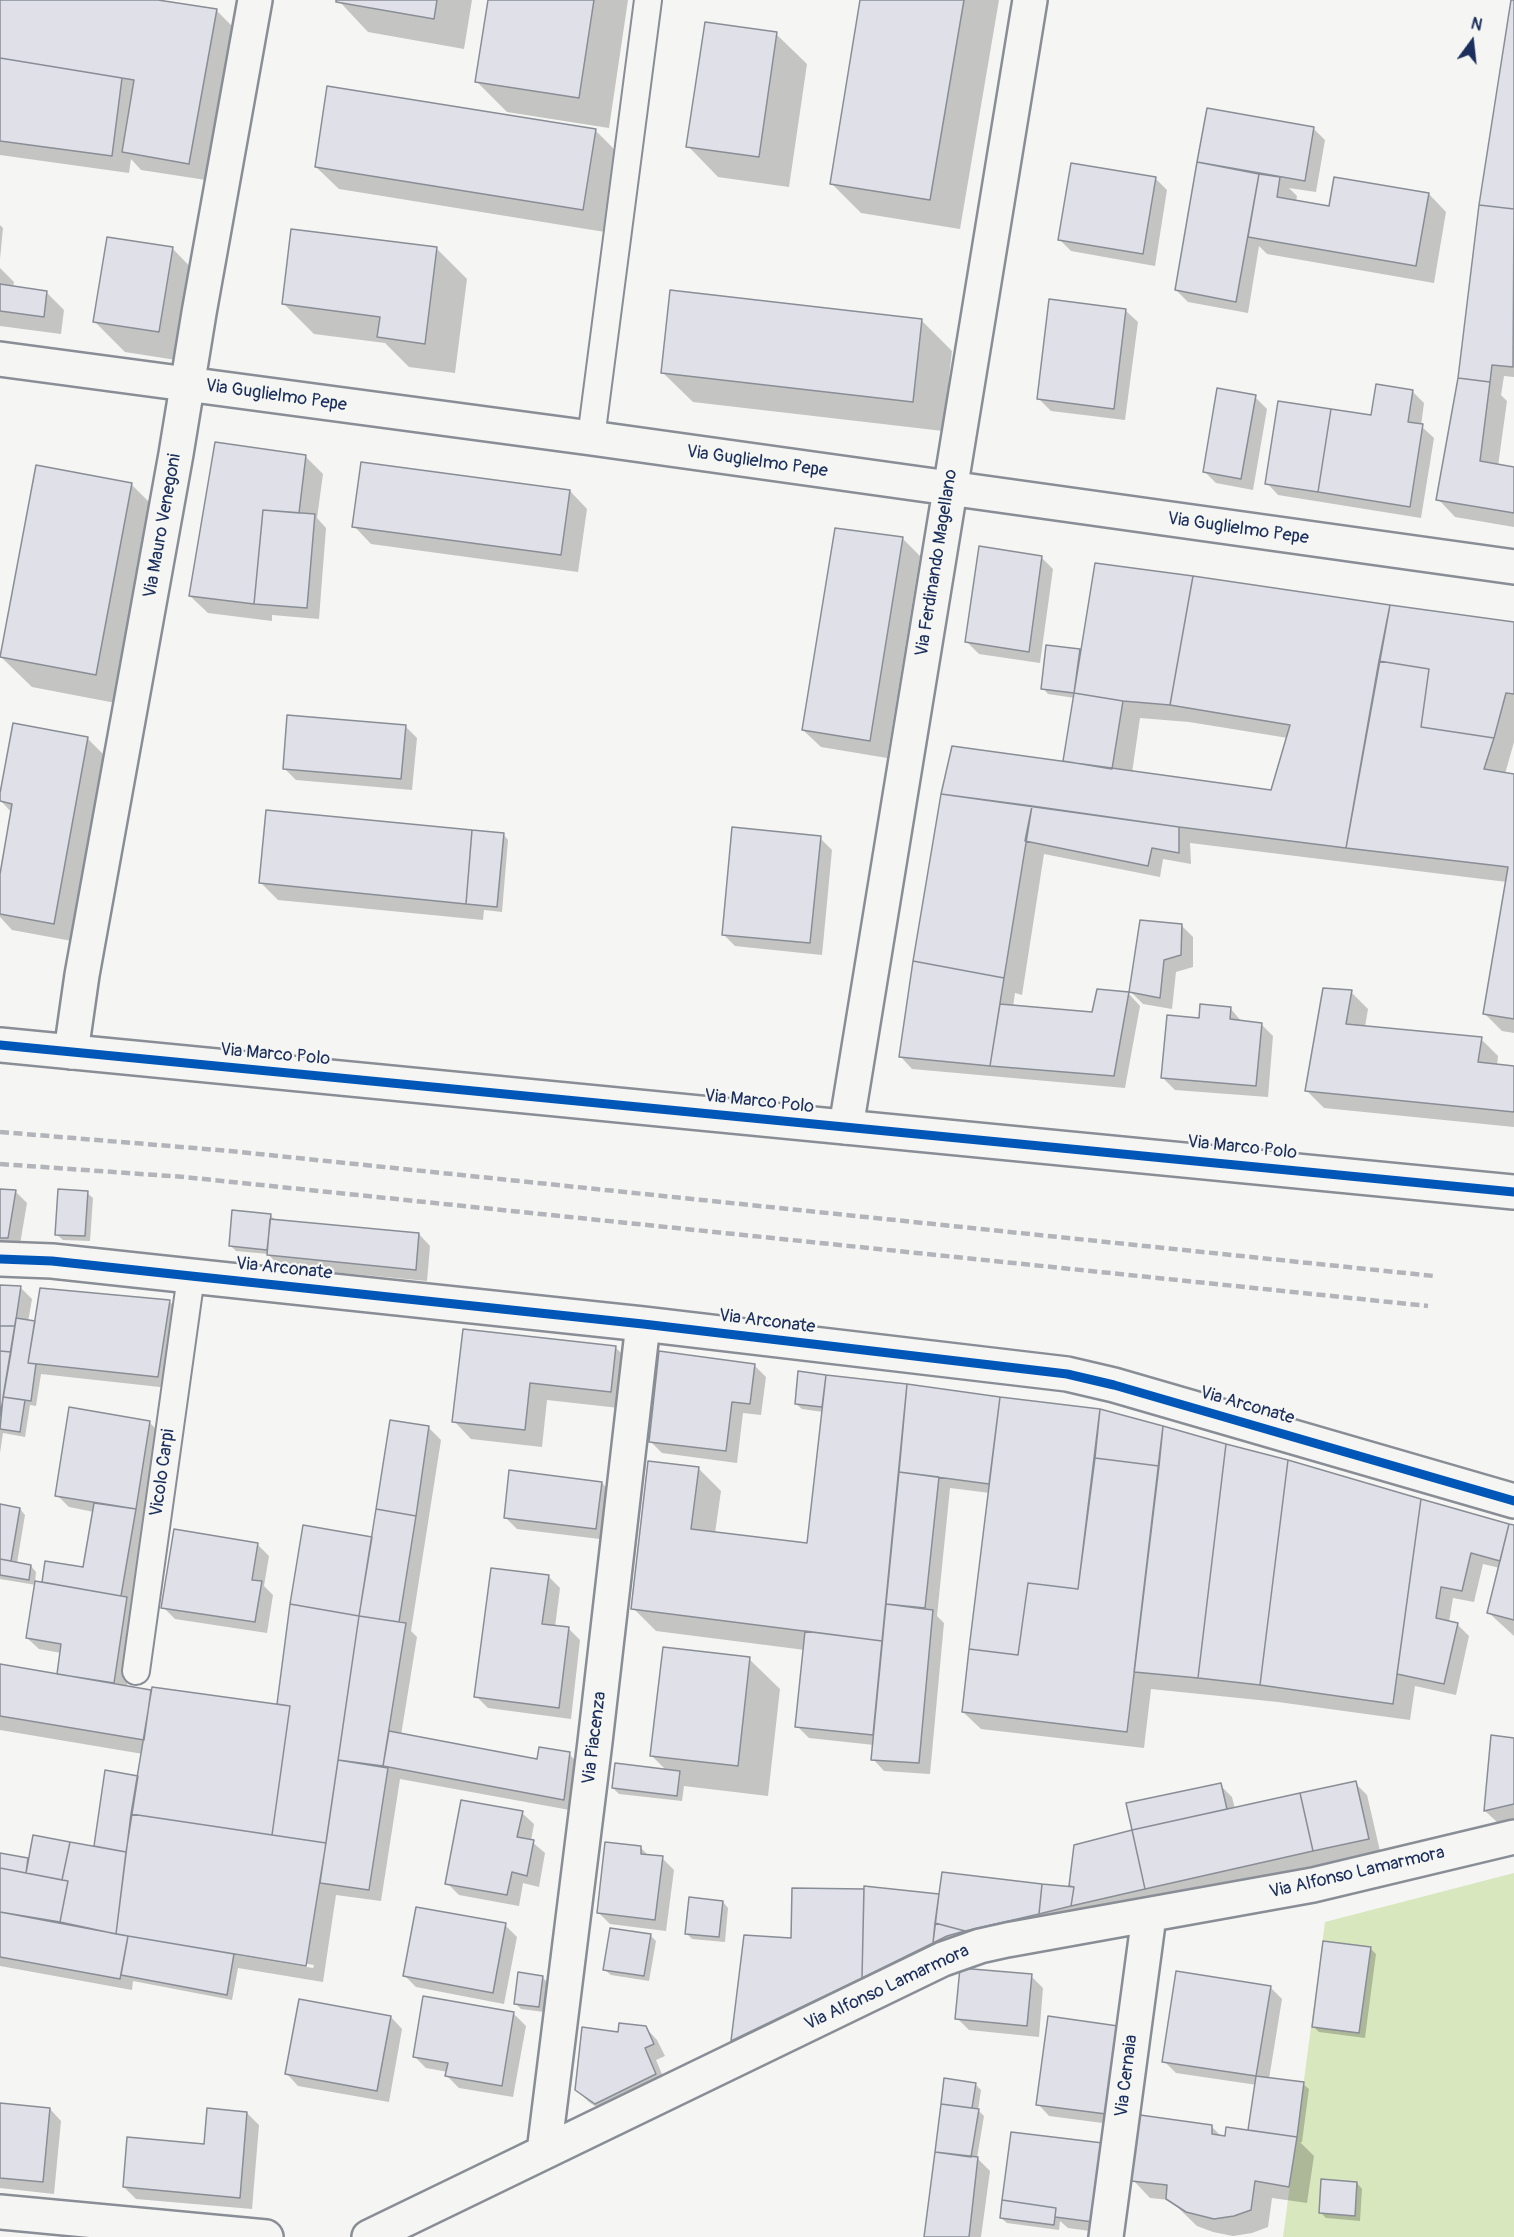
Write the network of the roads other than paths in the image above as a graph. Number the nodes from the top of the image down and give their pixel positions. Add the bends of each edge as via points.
1 (255, 0) edge
2 (648, 0) edge
3 (1030, 0) edge
4 (0, 359) edge
5 (188, 384) junction
6 (591, 438) junction
7 (949, 489) junction
8 (1514, 567) edge
9 (0, 1045) edge
10 (71, 1052) junction
11 (846, 1127) junction
12 (1514, 1192) edge
13 (0, 1259) edge
14 (191, 1276) junction
15 (643, 1324) junction
16 (1514, 1501) edge
17 (136, 1671) dead end
18 (1514, 1837) edge
19 (1149, 1916) junction
20 (544, 2152) junction
21 (0, 2212) edge
22 (266, 2237) edge
23 (369, 2237) edge
24 (1106, 2237) edge

1 - 5 street, Via Mauro Venegoni
2 - 6 lane
3 - 7 street, Via Ferdinando Magellano
4 - 5 street, Via Guglielmo Pepe
5 - 6 street, Via Guglielmo Pepe
5 - 10 street, Via Mauro Venegoni
6 - 7 street, Via Guglielmo Pepe
7 - 8 street, Via Guglielmo Pepe
7 - 11 street, Via Ferdinando Magellano
9 - 10 street, Via Marco Polo
10 - 11 street, Via Marco Polo
11 - 12 street, Via Marco Polo
13 - 14 street, Via Arconate
14 - 15 street, Via Arconate
14 - 17 lane, Vicolo Carpi
15 - 16 street, Via Arconate via 1090,1378
15 - 20 street, Via Piacenza
18 - 19 street, Via Alfonso Lamarmora via 1313,1886
19 - 20 street, Via Alfonso Lamarmora via 1007,1940 943,1959
19 - 24 street, Via Cernaia
20 - 23 street, Via Alfonso Lamarmora
21 - 22 street

